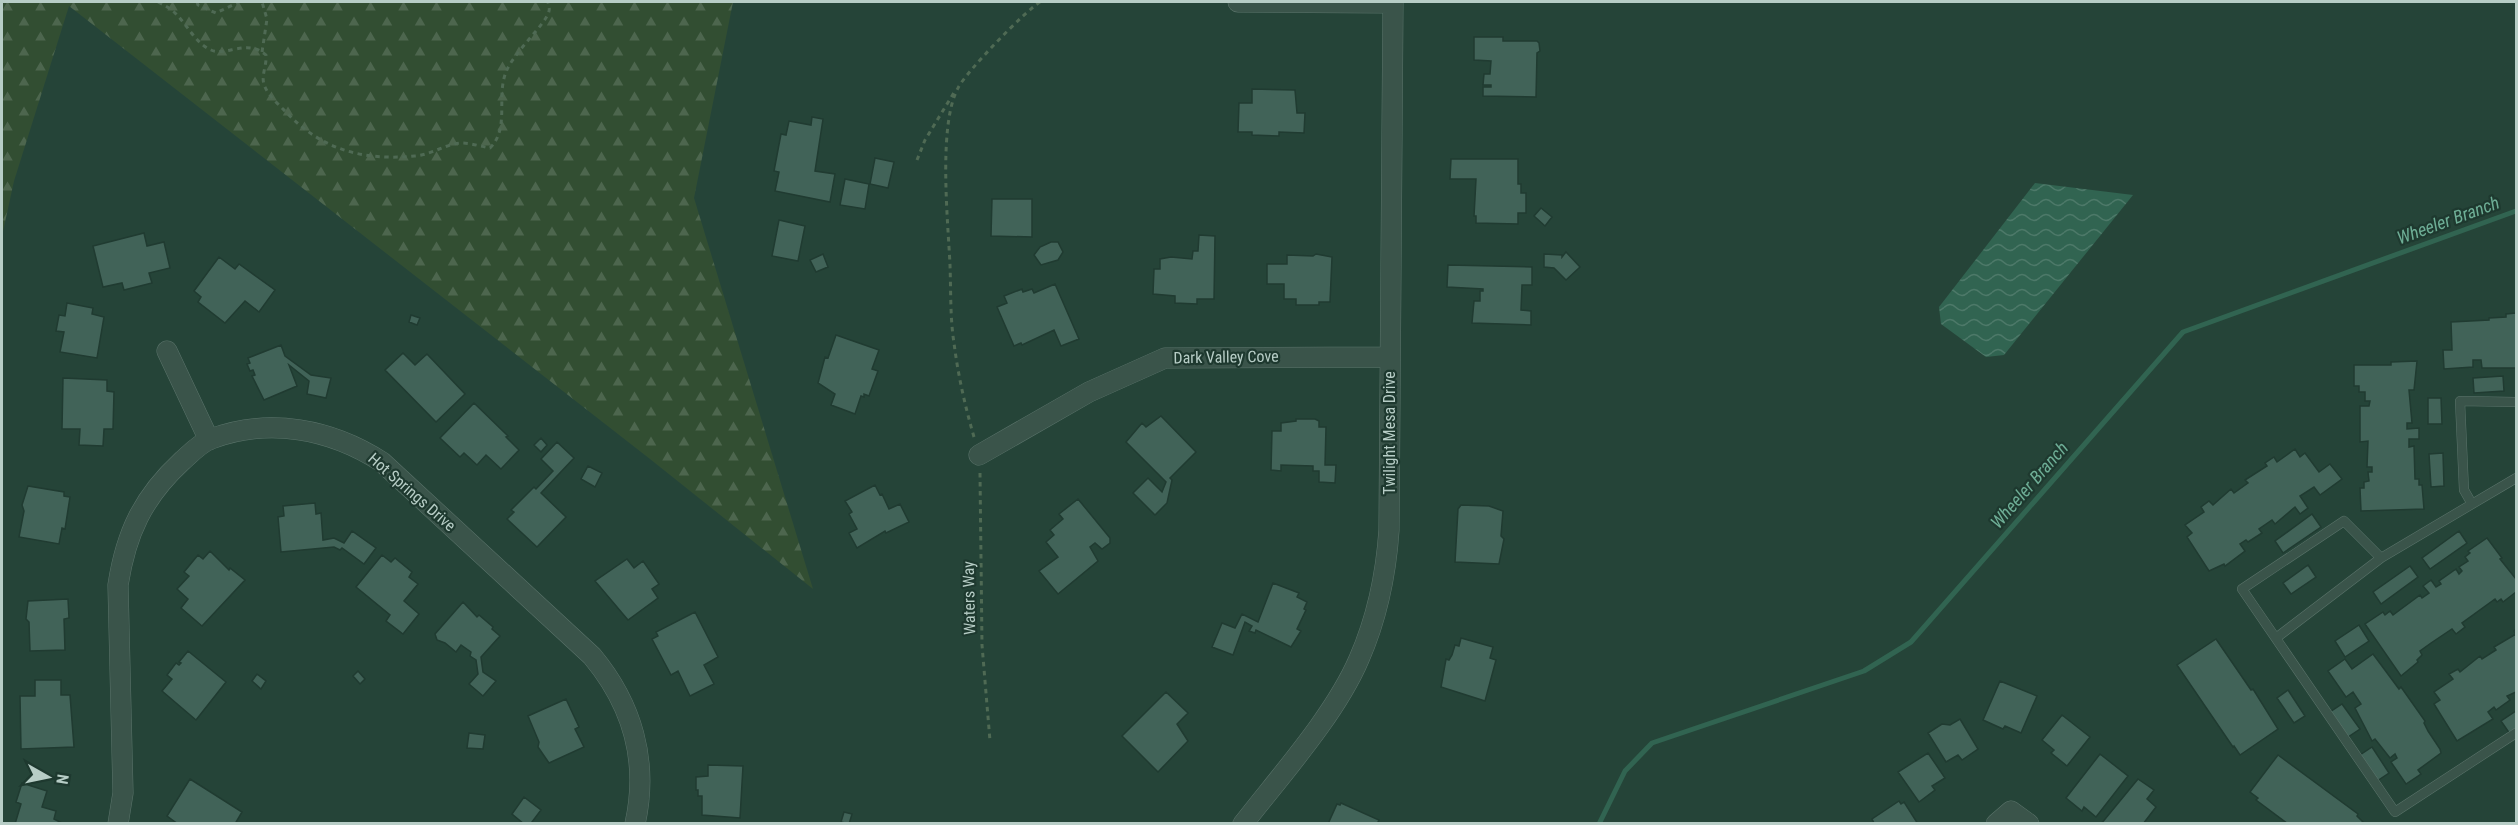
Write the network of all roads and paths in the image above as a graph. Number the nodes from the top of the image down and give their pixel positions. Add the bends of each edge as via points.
1 (158, 2) edge
2 (197, 2) edge
3 (239, 2) edge
4 (262, 2) edge
5 (548, 2) edge
6 (1040, 2) edge
7 (1238, 2) edge
8 (1393, 2) edge
9 (262, 52) junction
10 (958, 87) junction
11 (916, 160) dead end
12 (167, 351) dead end
13 (1389, 357) junction
14 (2517, 402) edge
15 (209, 440) junction
16 (979, 455) junction
17 (2517, 478) edge
18 (2472, 504) junction
19 (2381, 558) junction
20 (2276, 638) junction
21 (2517, 733) edge
22 (990, 741) dead end
23 (2004, 817) edge
24 (118, 824) edge
25 (635, 824) edge
26 (1243, 824) edge
27 (2029, 824) edge

1 - 9 path via 173,11 210,50 243,47
2 - 3 path via 216,14
4 - 9 path via 267,19
5 - 9 path via 546,18 517,51 506,71 501,92 501,128 490,148 454,144 415,156 363,155 338,150 297,124 275,101 265,87 266,56
6 - 10 path
7 - 8 street
8 - 13 street, Twilight Mesa Drive
10 - 11 path
10 - 16 path, Waters Way via 946,158 953,341
12 - 15 street
13 - 16 street, Dark Valley Cove via 1165,358 1089,392
13 - 26 street, Twilight Mesa Drive via 1389,530 1378,605 1359,660 1337,699
14 - 18 lane via 2460,401 2464,490
15 - 24 street, Hot Springs Drive via 155,489 141,510 123,553 118,585 123,793
15 - 25 street, Hot Springs Drive via 249,431 297,429 322,433 382,462 592,656 616,688 633,729 640,781
16 - 22 path, Waters Way via 982,645
17 - 18 lane
18 - 19 lane
19 - 20 lane
19 - 20 lane via 2344,521 2242,590
20 - 21 lane via 2395,812
23 - 27 street

